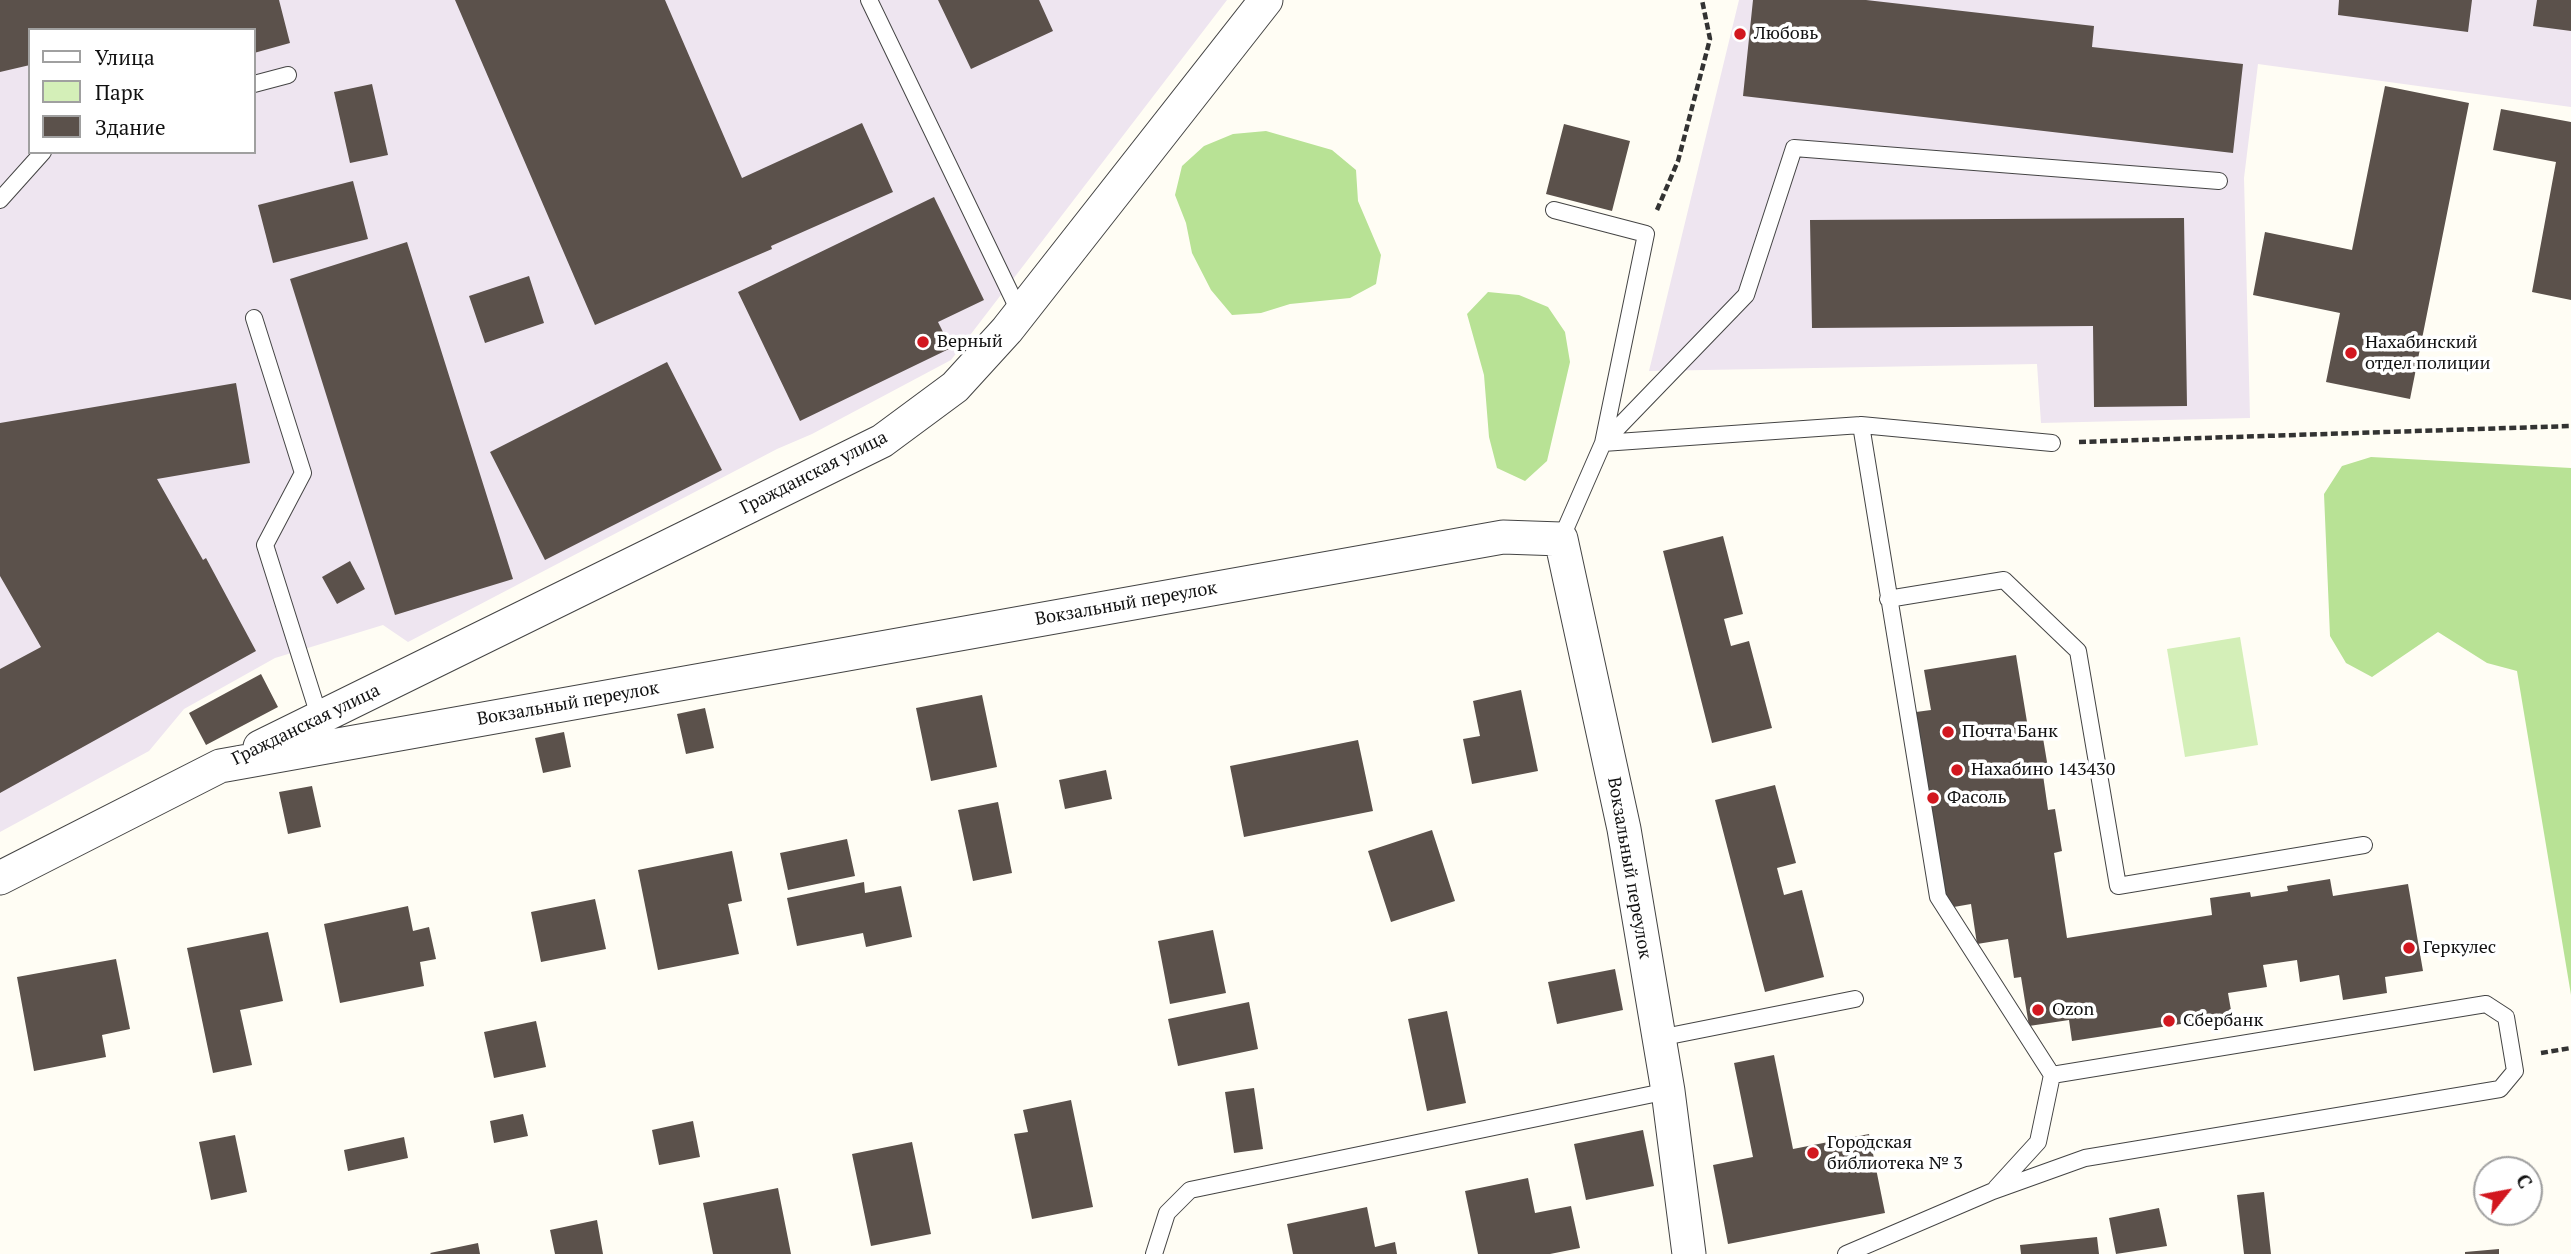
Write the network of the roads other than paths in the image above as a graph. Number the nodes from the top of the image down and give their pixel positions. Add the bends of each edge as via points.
1 (869, 0) edge
2 (1266, 0) edge
3 (288, 75) dead end
4 (256, 83) edge
5 (41, 154) edge
6 (2219, 181) dead end
7 (0, 200) edge
8 (1554, 210) dead end
9 (1020, 313) junction
10 (254, 318) dead end
11 (1861, 425) junction
12 (1603, 443) junction
13 (2052, 443) road end
14 (1561, 539) junction
15 (1888, 599) junction
16 (320, 719) junction
17 (220, 766) junction
18 (2364, 845) dead end
19 (0, 877) edge
20 (1855, 999) dead end
21 (1659, 1038) junction
22 (2052, 1076) junction
23 (1668, 1091) junction
24 (1993, 1191) junction
25 (1154, 1254) edge
26 (1689, 1254) edge
27 (1846, 1254) edge

1 - 9 lane
2 - 9 street, Гражданская улица
3 - 4 lane
5 - 7 lane
6 - 12 lane via 1794,148 1746,295
8 - 12 lane via 1646,234
9 - 16 street, Гражданская улица via 955,387 882,441
10 - 16 lane via 303,473 265,545
11 - 12 lane
11 - 13 lane
11 - 15 lane
12 - 14 lane
14 - 17 street, Вокзальный переулок via 1503,537
14 - 21 street, Вокзальный переулок via 1624,830
15 - 18 lane via 2004,580 2078,651 2118,886
15 - 22 lane via 1938,897
16 - 17 street, Гражданская улица
17 - 19 street, Вокзальный переулок
20 - 21 lane
21 - 23 street, Вокзальный переулок
22 - 24 lane via 2038,1142
22 - 24 lane via 2486,1004 2506,1017 2515,1071 2500,1089 2085,1158
23 - 25 lane via 1190,1190 1167,1213
23 - 26 street, Вокзальный переулок
24 - 27 lane

